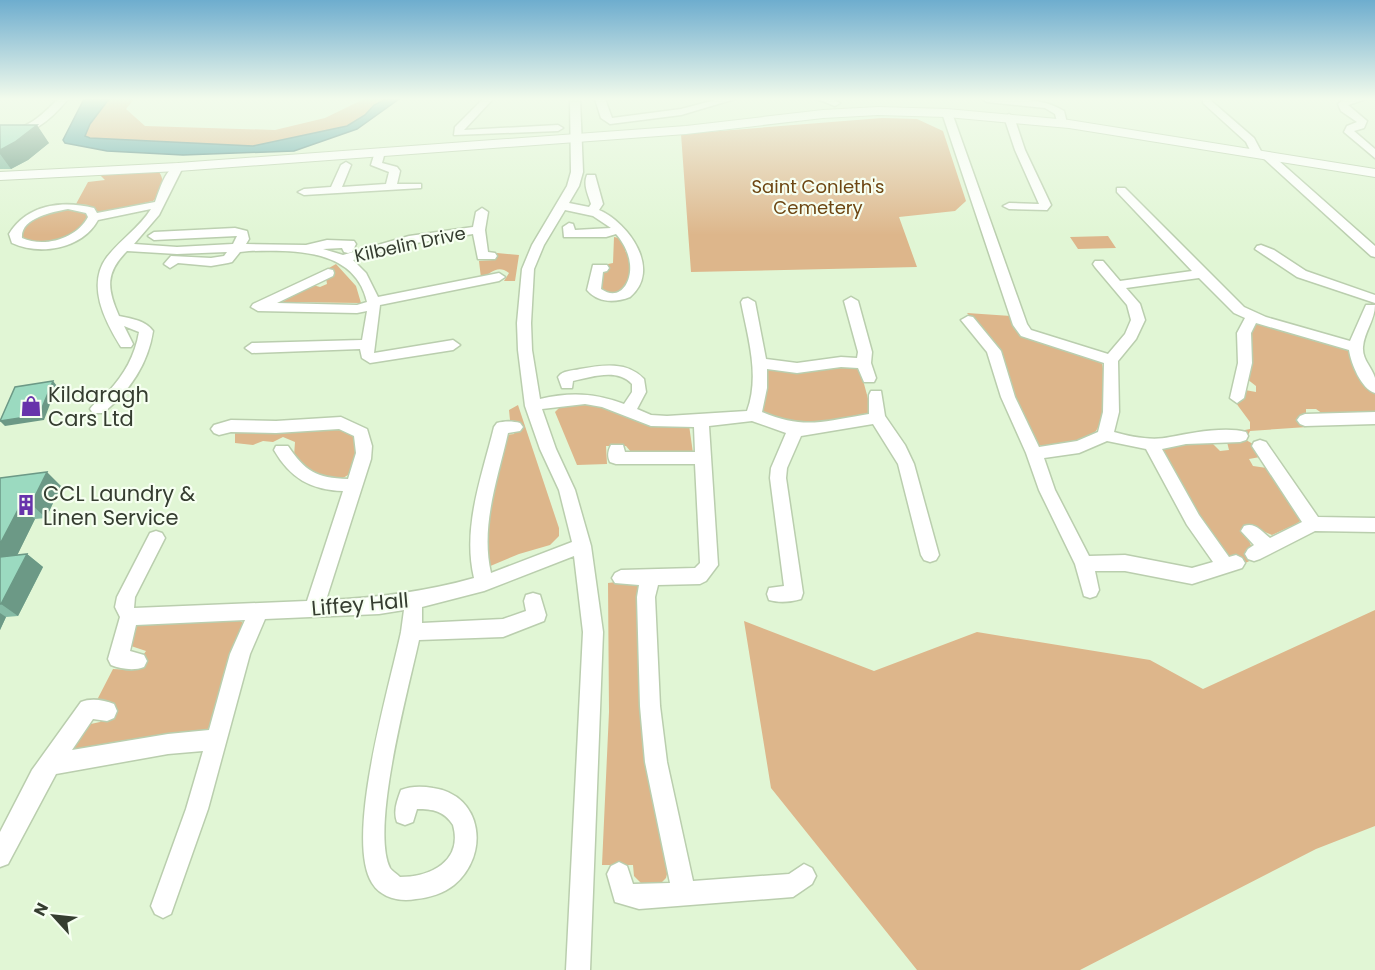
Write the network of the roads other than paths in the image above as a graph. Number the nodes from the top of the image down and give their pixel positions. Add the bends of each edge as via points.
1 (482, 144) edge
2 (577, 144) edge
3 (959, 144) edge
4 (1018, 144) edge
5 (1194, 144) edge
6 (1253, 144) edge
7 (1363, 144) edge
8 (380, 152) junction
9 (1261, 155) junction
10 (1375, 155) edge
11 (178, 167) junction
12 (347, 167) dead end
13 (1375, 173) edge
14 (0, 176) edge
15 (591, 177) dead end
16 (391, 185) junction
17 (417, 186) dead end
18 (335, 190) junction
19 (304, 192) dead end
20 (1124, 197) dead end
21 (160, 204) junction
22 (562, 206) junction
23 (1009, 206) dead end
24 (482, 212) dead end
25 (592, 212) junction
26 (94, 217) junction
27 (569, 227) dead end
28 (619, 229) junction
29 (479, 230) junction
30 (163, 238) dead end
31 (125, 247) junction
32 (235, 249) junction
33 (1271, 250) dead end
34 (1375, 253) edge
35 (345, 254) junction
36 (491, 256) dead end
37 (170, 264) dead end
38 (1099, 264) dead end
39 (603, 268) dead end
40 (1201, 274) junction
41 (499, 277) dead end
42 (322, 278) dead end
43 (1116, 285) junction
44 (851, 301) dead end
45 (748, 302) dead end
46 (373, 304) junction
47 (1373, 304) edge
48 (1252, 317) junction
49 (114, 319) junction
50 (968, 320) dead end
51 (126, 344) dead end
52 (368, 344) junction
53 (453, 345) dead end
54 (1355, 347) junction
55 (252, 348) dead end
56 (1112, 360) junction
57 (759, 363) junction
58 (864, 363) junction
59 (869, 378) dead end
60 (567, 384) dead end
61 (1375, 388) edge
62 (1245, 391) dead end
63 (876, 395) dead end
64 (532, 406) junction
65 (98, 408) dead end
66 (628, 411) junction
67 (753, 415) junction
68 (878, 417) junction
69 (1313, 417) dead end
70 (1375, 418) edge
71 (701, 419) junction
72 (515, 427) dead end
73 (219, 429) dead end
74 (796, 429) junction
75 (1105, 435) junction
76 (1240, 436) dead end
77 (1151, 444) junction
78 (1260, 446) dead end
79 (617, 449) dead end
80 (282, 450) dead end
81 (1034, 453) junction
82 (703, 458) junction
83 (1270, 460) junction
84 (1253, 462) dead end
85 (352, 485) junction
86 (1313, 524) junction
87 (1375, 525) edge
88 (1250, 531) dead end
89 (156, 538) dead end
90 (582, 546) junction
91 (930, 555) dead end
92 (1084, 564) junction
93 (621, 578) dead end
94 (650, 578) junction
95 (484, 583) junction
96 (1090, 590) dead end
97 (776, 594) dead end
98 (413, 600) junction
99 (533, 601) dead end
100 (314, 608) junction
101 (258, 613) junction
102 (129, 617) junction
103 (411, 632) junction
104 (137, 661) dead end
105 (107, 711) dead end
106 (218, 739) junction
107 (50, 764) junction
108 (405, 814) dead end
109 (0, 856) edge
110 (619, 874) dead end
111 (804, 876) dead end
112 (684, 894) junction
113 (163, 906) dead end
114 (579, 970) edge

1 - 8 main road
2 - 22 street via 577,172
3 - 56 street via 1021,308 1020,326 1026,333
4 - 23 street via 1045,205
5 - 9 main road
6 - 9 street
7 - 10 street
8 - 11 main road
8 - 16 street via 376,165 395,171
9 - 13 main road
9 - 34 street
11 - 14 main road
11 - 21 street via 170,176
12 - 18 street
15 - 25 street via 597,204
16 - 17 street
16 - 18 street
18 - 19 street
20 - 40 street
21 - 26 street
21 - 31 street
22 - 25 street
22 - 64 street via 537,245 528,269 524,323
24 - 29 street, Kilbelin Drive
25 - 28 street
26 - 26 street via 87,228 54,244 30,246 16,240 15,234 23,222 56,208 85,208
27 - 28 street via 568,234
28 - 39 street via 635,256 632,290 619,297 598,294 594,290 597,268
29 - 35 street, Kilbelin Drive
29 - 36 street, Kilbelin Drive via 482,256
30 - 32 street via 241,232 243,239
31 - 32 street via 179,251
31 - 49 street via 110,261 103,281
32 - 35 street
32 - 37 street via 221,262 175,259
33 - 47 street via 1292,269 1354,290
35 - 46 street via 366,283
38 - 43 street
40 - 43 street
40 - 48 street via 1230,303
41 - 46 street
42 - 46 street via 258,307 357,309
43 - 56 street via 1133,304 1138,320
44 - 58 street via 865,352
45 - 57 street
46 - 52 street
47 - 54 street
48 - 54 street
48 - 62 street via 1243,342
49 - 51 street
49 - 65 street via 140,326 146,331 145,340 123,386
50 - 81 street
52 - 53 street via 367,355 375,359
52 - 55 street
54 - 61 street via 1361,370
56 - 75 street via 1111,412
57 - 58 street via 798,368
57 - 67 street via 760,390
58 - 59 street
60 - 66 street via 566,377 628,371 639,383 639,392
63 - 68 street
64 - 66 street via 584,397
64 - 90 street via 567,490
66 - 71 street via 656,421
67 - 71 street
67 - 74 street
68 - 74 street
68 - 91 street via 906,464
69 - 70 street
71 - 82 street
72 - 95 street via 502,427 482,514 478,552
73 - 85 street via 340,423 350,427 361,433 366,444
74 - 97 street via 778,478 794,593
75 - 77 street
75 - 81 street via 1079,447
76 - 77 street via 1222,445 1185,438
77 - 92 street via 1193,520 1231,565 1192,576 1125,562
78 - 83 street
79 - 82 street via 616,458
80 - 85 street via 305,479
81 - 92 street via 1047,490
82 - 94 street via 709,565 700,576
83 - 84 street
83 - 86 street
85 - 100 street
86 - 87 street
86 - 88 street via 1261,550
89 - 102 street via 126,597 124,607
90 - 95 street, Liffey Hall
90 - 114 street via 593,632
92 - 96 street
93 - 94 street
94 - 112 street via 647,609 654,751
95 - 98 street, Liffey Hall
98 - 100 street, Liffey Hall via 380,606
98 - 103 street
99 - 103 street via 537,615 503,628
100 - 101 street, Liffey Hall
101 - 102 street, Liffey Hall
101 - 106 street via 240,654
102 - 104 street via 118,659
103 - 108 street via 384,751 373,823 374,860 385,884 395,888 435,883 448,876 467,843 467,826 461,816 449,804 432,798 409,798
105 - 107 street via 88,709
106 - 107 street
106 - 113 street
107 - 109 street
110 - 112 street via 622,894
111 - 112 street via 794,885

